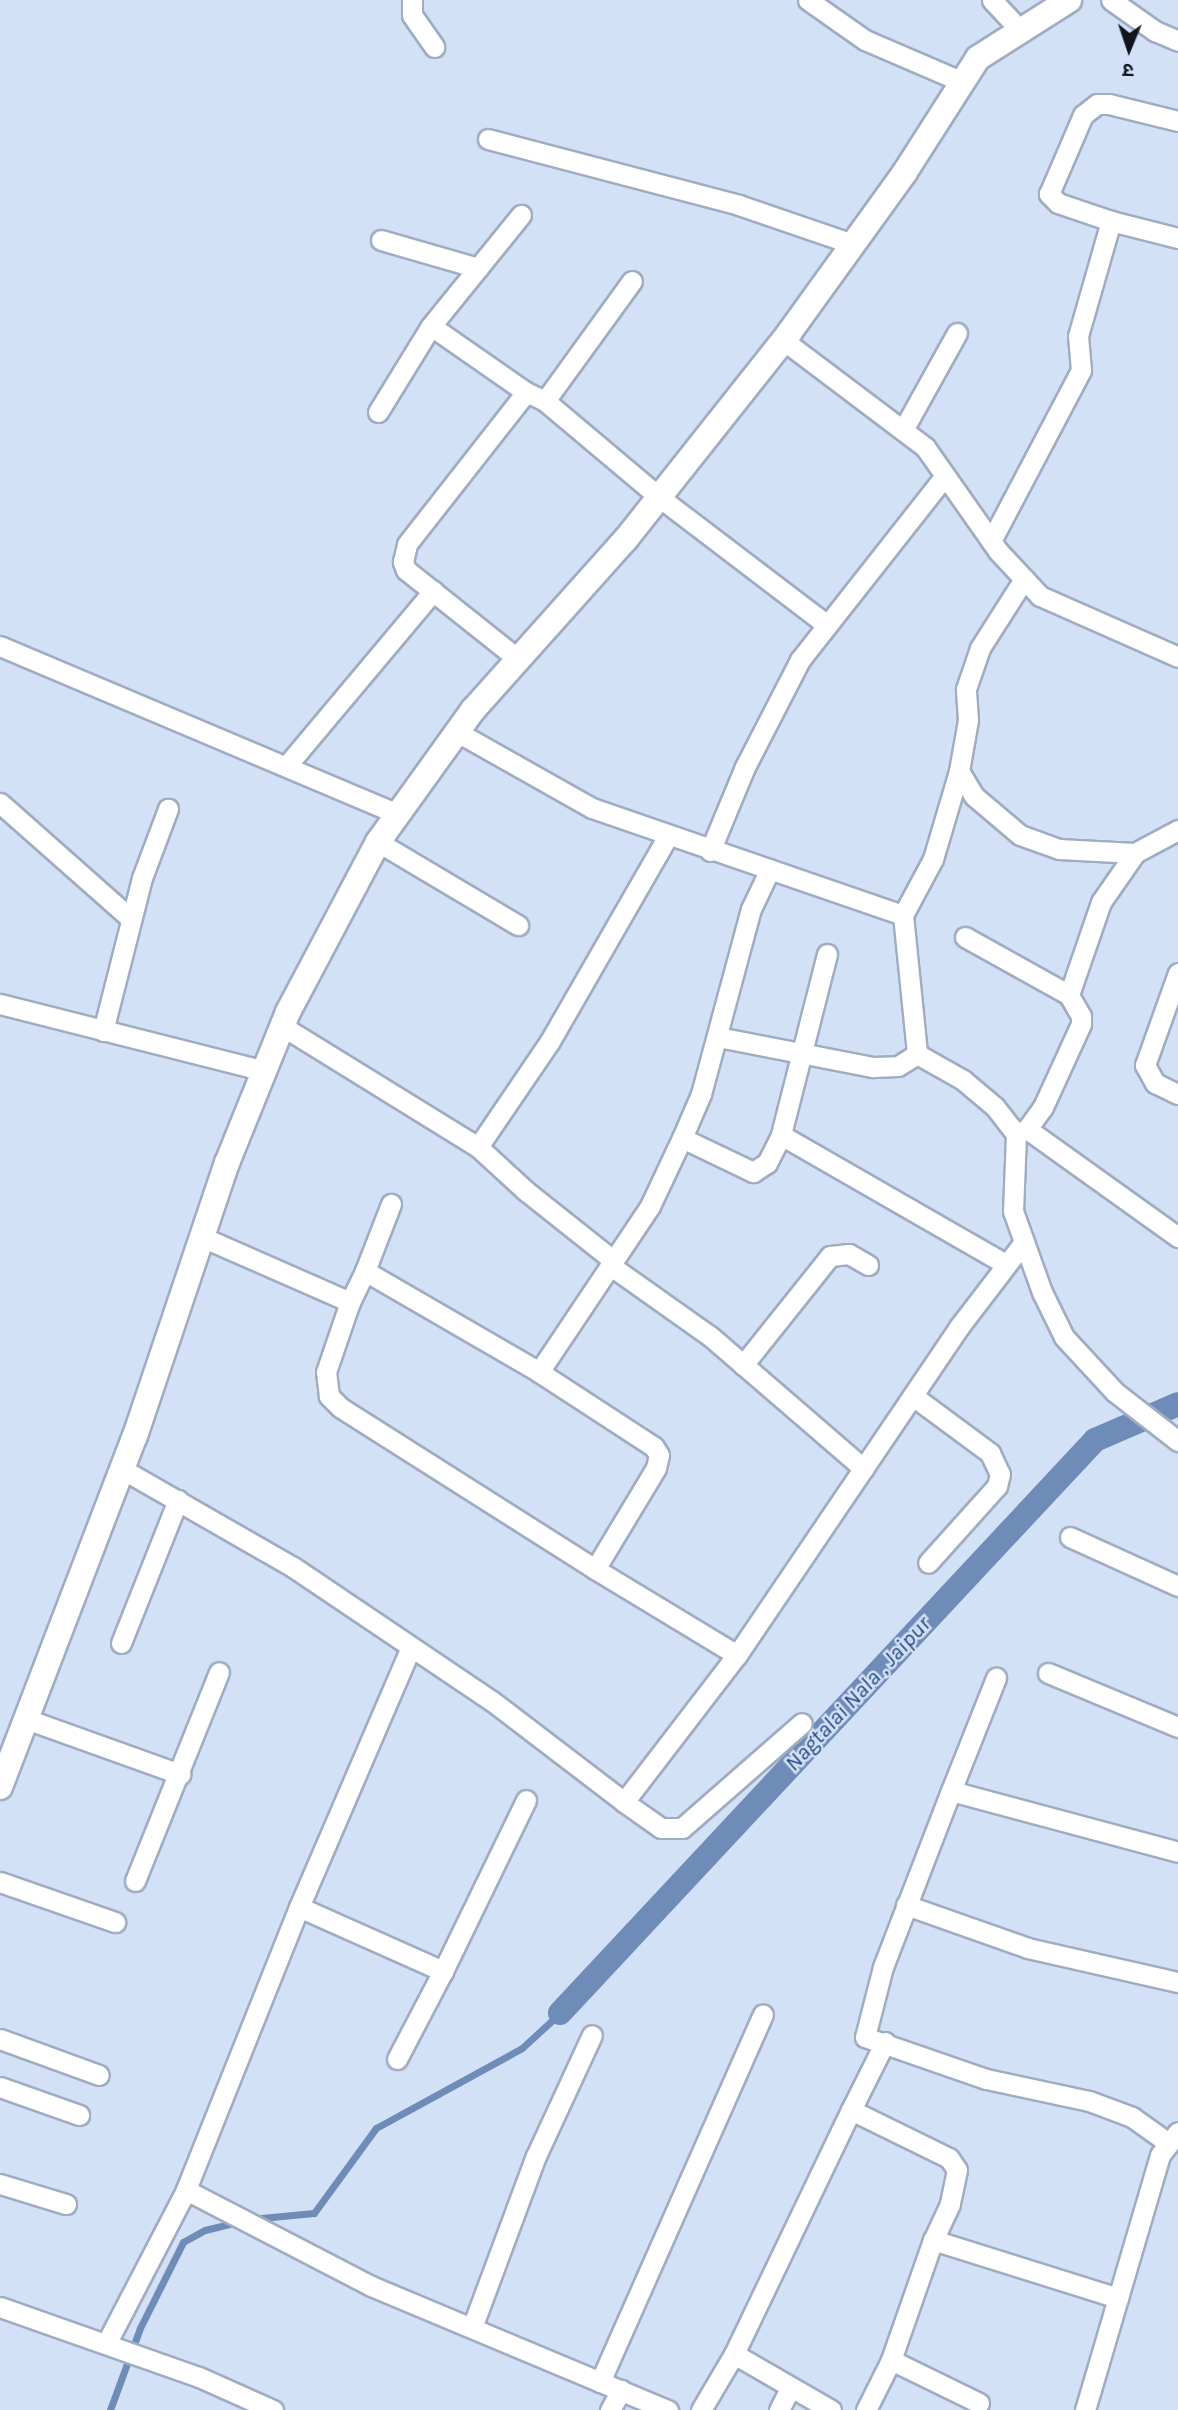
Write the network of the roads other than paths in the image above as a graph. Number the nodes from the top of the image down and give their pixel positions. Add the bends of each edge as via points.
1 (412, 0) edge
2 (808, 0) edge
3 (992, 0) edge
4 (1069, 0) edge
5 (1111, 0) edge
6 (1021, 31) junction
7 (1178, 41) edge
8 (434, 47) dead end
9 (963, 82) junction
10 (1178, 121) edge
11 (488, 139) dead end
12 (520, 215) dead end
13 (1111, 221) junction
14 (1178, 238) edge
15 (381, 240) dead end
16 (853, 244) junction
17 (478, 268) junction
18 (632, 281) dead end
19 (431, 326) junction
20 (957, 332) dead end
21 (783, 340) junction
22 (526, 392) junction
23 (545, 401) junction
24 (378, 412) dead end
25 (903, 430) junction
26 (945, 476) junction
27 (659, 497) junction
28 (991, 541) junction
29 (1024, 579) junction
30 (433, 591) junction
31 (827, 625) junction
32 (0, 646) edge
33 (1178, 657) edge
34 (518, 659) junction
35 (457, 732) junction
36 (288, 764) junction
37 (959, 771) junction
38 (0, 803) edge
39 (168, 809) dead end
40 (398, 814) junction
41 (1178, 830) edge
42 (668, 836) junction
43 (379, 842) junction
44 (710, 851) junction
45 (1135, 853) junction
46 (770, 869) junction
47 (904, 915) junction
48 (131, 919) junction
49 (518, 925) dead end
50 (965, 937) dead end
51 (827, 954) dead end
52 (1178, 973) edge
53 (1069, 995) junction
54 (0, 1004) edge
55 (282, 1026) junction
56 (103, 1031) junction
57 (718, 1037) junction
58 (804, 1052) junction
59 (917, 1054) junction
60 (264, 1071) junction
61 (1178, 1094) edge
62 (1022, 1131) junction
63 (781, 1135) junction
64 (682, 1138) junction
65 (478, 1147) junction
66 (391, 1204) dead end
67 (202, 1237) junction
68 (1178, 1237) edge
69 (1024, 1242) junction
70 (612, 1263) junction
71 (1005, 1264) junction
72 (868, 1265) dead end
73 (365, 1271) junction
74 (350, 1302) junction
75 (743, 1365) junction
76 (538, 1372) junction
77 (913, 1396) junction
78 (1178, 1441) edge
79 (122, 1469) junction
80 (863, 1469) junction
81 (178, 1500) junction
82 (1070, 1537) dead end
83 (928, 1563) dead end
84 (595, 1569) junction
85 (1178, 1586) edge
86 (121, 1643) dead end
87 (411, 1647) junction
88 (737, 1656) junction
89 (219, 1672) dead end
90 (1048, 1673) dead end
91 (996, 1678) dead end
92 (26, 1719) junction
93 (802, 1723) dead end
94 (1178, 1727) edge
95 (180, 1774) junction
96 (0, 1787) edge
97 (951, 1791) junction
98 (526, 1800) dead end
99 (624, 1802) junction
100 (1178, 1852) edge
101 (135, 1881) dead end
102 (0, 1882) edge
103 (906, 1905) junction
104 (299, 1907) junction
105 (115, 1922) dead end
106 (443, 1971) junction
107 (1178, 1982) edge
108 (763, 2015) dead end
109 (592, 2035) dead end
110 (0, 2039) edge
111 (885, 2042) junction
112 (397, 2059) dead end
113 (99, 2075) dead end
114 (0, 2087) edge
115 (851, 2110) junction
116 (79, 2115) dead end
117 (1173, 2137) edge
118 (0, 2184) edge
119 (186, 2190) junction
120 (66, 2204) dead end
121 (933, 2240) junction
122 (1118, 2298) junction
123 (0, 2307) edge
124 (473, 2325) junction
125 (111, 2345) junction
126 (734, 2354) junction
127 (891, 2360) junction
128 (600, 2382) junction
129 (790, 2388) junction
130 (621, 2390) junction
131 (979, 2403) dead end
132 (251, 2406) edge
133 (273, 2410) edge
134 (611, 2410) edge
135 (668, 2410) edge
136 (701, 2410) edge
137 (779, 2410) edge
138 (831, 2410) edge
139 (866, 2410) edge
140 (1085, 2410) edge

1 - 8 street via 412,15
2 - 9 street via 865,40
3 - 6 street
4 - 6 street
5 - 7 street via 1154,31
6 - 9 street via 978,58
9 - 16 street
10 - 13 street via 1109,104 1097,104 1083,115 1049,194 1058,203
11 - 16 street via 739,205
12 - 17 street
13 - 14 street
13 - 28 street via 1078,336 1081,370
15 - 17 street
16 - 21 street
17 - 19 street
18 - 23 street
19 - 22 street
19 - 24 street
20 - 25 street
21 - 25 street
21 - 27 street
22 - 23 street
22 - 30 street via 407,544 406,570
23 - 27 street
25 - 26 street via 925,447
26 - 28 street
26 - 31 street
27 - 31 street
27 - 34 street
28 - 29 street
29 - 33 street via 1040,596
29 - 37 street via 980,648 966,688 968,720
30 - 34 street
30 - 36 street
31 - 44 street via 800,660 745,767
32 - 36 street
34 - 35 street
35 - 40 street
35 - 42 street via 592,808
36 - 40 street
37 - 45 street via 974,796 1020,835 1059,849
37 - 47 street via 933,859
38 - 48 street
39 - 48 street
40 - 43 street
41 - 45 street
42 - 44 street
42 - 65 street via 550,1041
43 - 49 street
43 - 55 street
44 - 46 street
45 - 53 street via 1101,902
46 - 47 street
46 - 57 street via 751,909
47 - 59 street
48 - 56 street
50 - 53 street
51 - 58 street
52 - 61 street via 1145,1065 1154,1083
53 - 62 street via 1081,1024 1060,1074
54 - 56 street
55 - 60 street
55 - 65 street
56 - 60 street
57 - 58 street
57 - 64 street
58 - 59 street via 887,1068
58 - 63 street
59 - 62 street via 963,1080
60 - 67 street
62 - 68 street
62 - 69 street via 1013,1211
63 - 64 street via 767,1163 753,1172
63 - 71 street
64 - 70 street via 650,1206
65 - 70 street
66 - 73 street
67 - 74 street
67 - 79 street
69 - 71 street
69 - 78 street via 1064,1336 1115,1392
70 - 75 street
70 - 76 street
71 - 77 street
72 - 75 street via 849,1254 830,1256
73 - 74 street
73 - 76 street
74 - 84 street via 326,1372 329,1396
75 - 80 street
76 - 84 street via 654,1447 659,1455 656,1468
77 - 80 street
77 - 83 street via 990,1454 1000,1474 997,1486
79 - 81 street
79 - 92 street
80 - 88 street
81 - 86 street
81 - 87 street via 293,1567
82 - 85 street
84 - 88 street
87 - 99 street
87 - 104 street
88 - 99 street
89 - 95 street
90 - 94 street
91 - 97 street
92 - 95 street
92 - 96 street
93 - 99 street via 682,1828 661,1828
95 - 101 street
97 - 100 street
97 - 103 street
98 - 106 street
102 - 105 street
103 - 107 street via 1028,1948
103 - 111 street via 868,2012 865,2037
104 - 106 street
104 - 119 street
106 - 112 street
108 - 128 street
109 - 124 street via 536,2156
110 - 113 street
111 - 115 street
111 - 117 street via 986,2079 1089,2101
114 - 116 street
115 - 121 street via 949,2158 957,2170 950,2204
115 - 126 street
117 - 122 street
118 - 120 street
119 - 124 street via 371,2286
119 - 125 street
121 - 122 street
121 - 127 street
122 - 140 street
123 - 125 street
124 - 128 street
125 - 132 street
126 - 129 street
126 - 136 street
127 - 131 street
127 - 139 street
128 - 130 street
129 - 137 street
129 - 138 street
130 - 134 street
130 - 135 street
132 - 133 street

